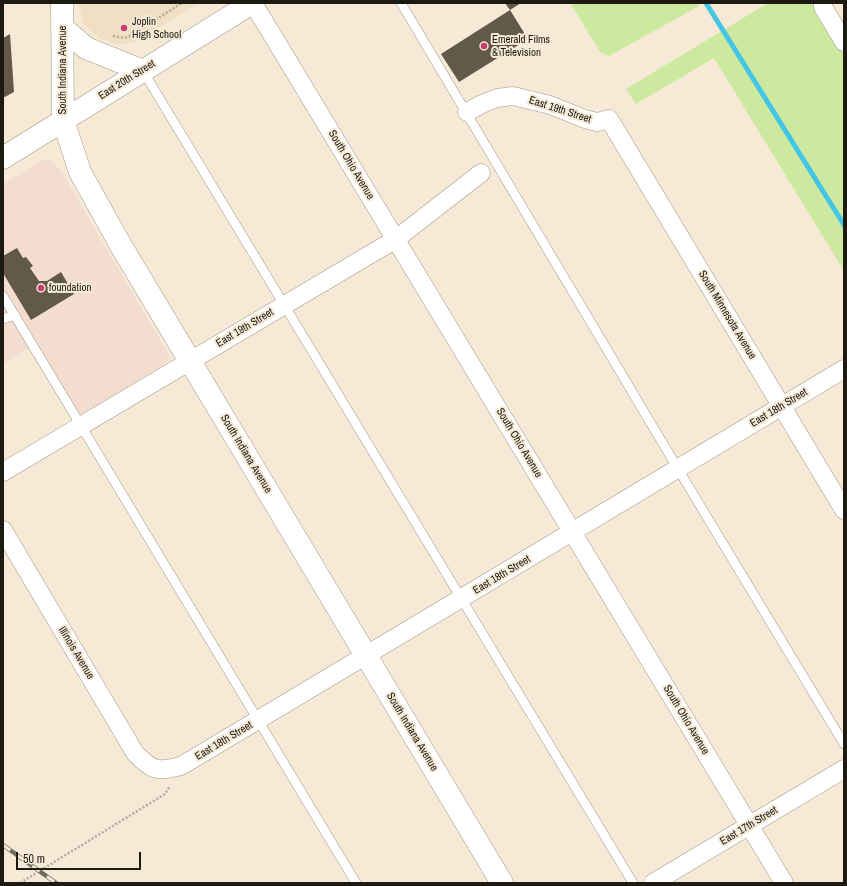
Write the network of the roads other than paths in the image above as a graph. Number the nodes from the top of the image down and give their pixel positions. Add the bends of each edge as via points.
1 (62, 3) edge
2 (252, 3) edge
3 (402, 3) edge
4 (823, 3) edge
5 (62, 27) junction
6 (844, 42) edge
7 (143, 71) junction
8 (467, 112) junction
9 (610, 119) joint
10 (63, 120) junction
11 (3, 158) edge
12 (481, 174) dead end
13 (396, 239) junction
14 (3, 296) edge
15 (284, 305) junction
16 (14, 315) junction
17 (3, 319) edge
18 (190, 361) junction
19 (844, 369) edge
20 (782, 406) junction
21 (81, 426) junction
22 (678, 469) junction
23 (3, 472) edge
24 (844, 510) edge
25 (3, 530) edge
26 (573, 532) junction
27 (461, 599) junction
28 (366, 656) junction
29 (258, 720) junction
30 (844, 744) edge
31 (156, 769) joint
32 (844, 769) edge
33 (749, 826) junction
34 (356, 883) edge
35 (502, 883) edge
36 (633, 883) edge
37 (653, 883) edge
38 (784, 883) edge

1 - 5 street, South Indiana Avenue
2 - 7 street, East 20th Street
2 - 13 street, South Ohio Avenue
3 - 8 lane
4 - 6 street
5 - 7 street via 86,48
5 - 10 street, South Indiana Avenue
7 - 10 street, East 20th Street
7 - 15 lane
8 - 9 street, East 19th Street via 498,98 513,96 550,105 584,119 597,122
8 - 22 lane
9 - 20 street, South Minnesota Avenue
10 - 11 street, East 20th Street
10 - 18 street, South Indiana Avenue via 80,172 109,226
12 - 13 street, East 19th Street
13 - 15 street, East 19th Street
13 - 26 street, South Ohio Avenue
14 - 16 lane
15 - 18 street, East 19th Street
15 - 27 lane
16 - 17 lane
16 - 21 lane
18 - 21 street, East 19th Street
18 - 28 street, South Indiana Avenue
19 - 20 street, East 18th Street
20 - 22 street, East 18th Street
20 - 24 street, South Minnesota Avenue
21 - 23 street, East 19th Street
21 - 29 lane
22 - 26 street, East 18th Street
22 - 30 lane
25 - 31 street, Illinois Avenue via 135,753
26 - 27 street, East 18th Street
26 - 33 street, South Ohio Avenue
27 - 28 street, East 18th Street
27 - 36 lane
28 - 29 street, East 18th Street
28 - 35 street, South Indiana Avenue
29 - 31 street, East 18th Street via 181,766
29 - 34 lane
32 - 33 street, East 17th Street
33 - 37 street, East 17th Street
33 - 38 street, South Ohio Avenue

